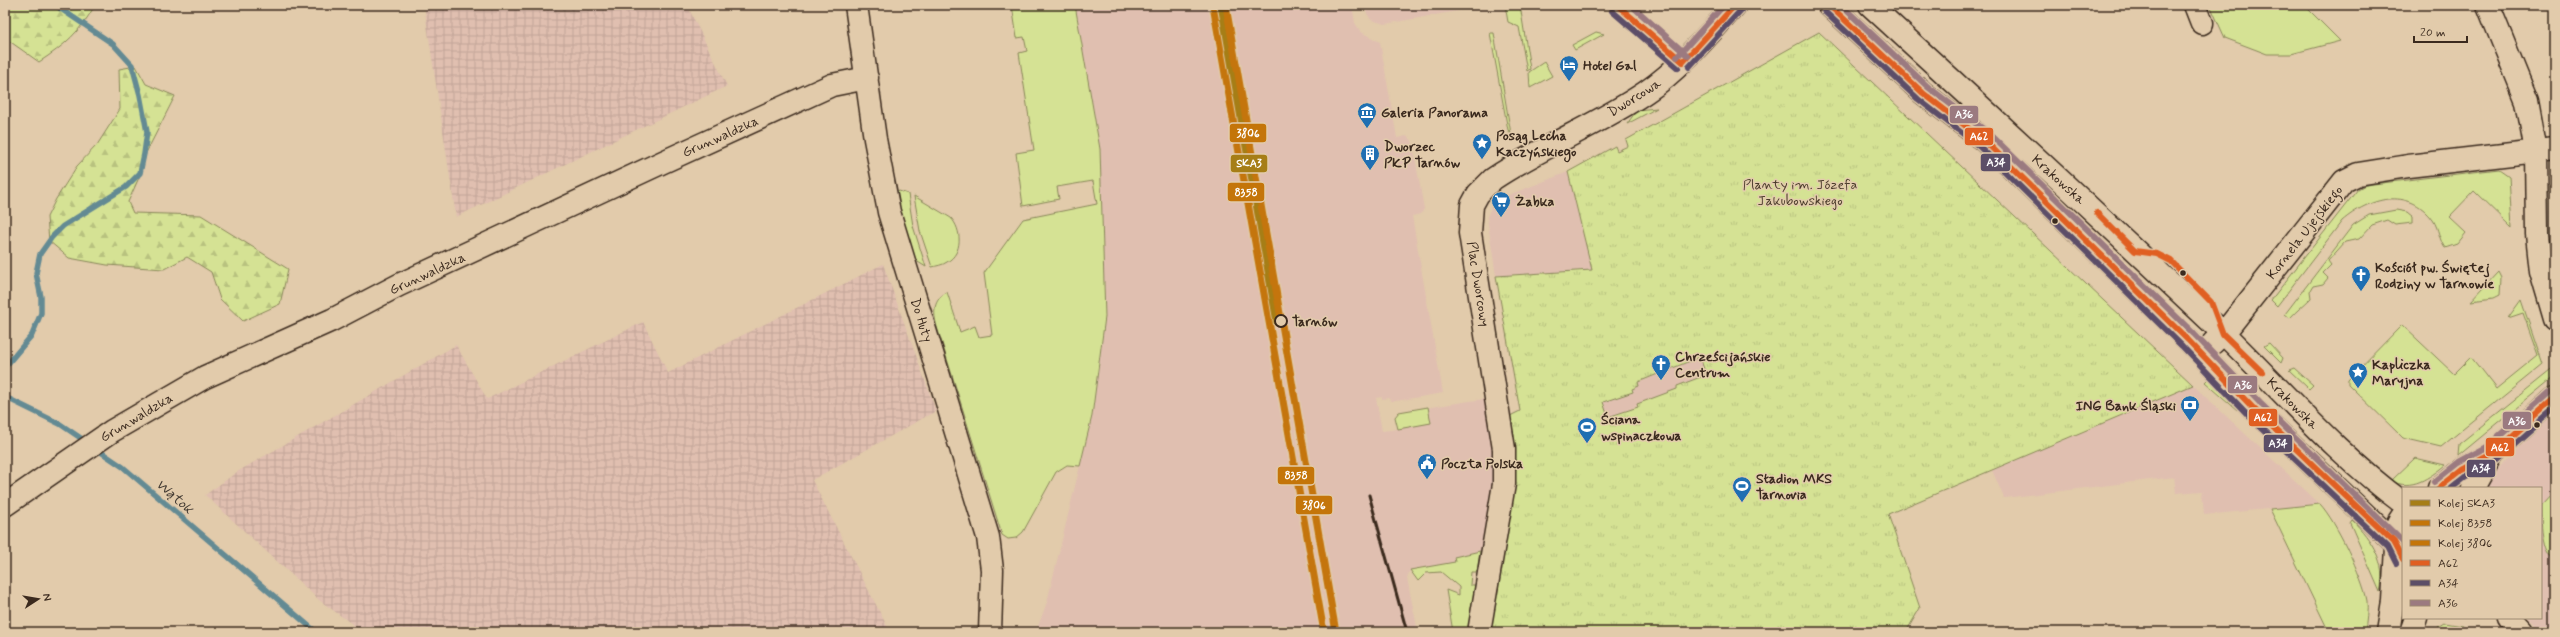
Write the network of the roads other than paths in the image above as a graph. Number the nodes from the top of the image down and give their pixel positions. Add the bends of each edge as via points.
1 (856, 5) edge
2 (1735, 5) edge
3 (1829, 5) edge
4 (1870, 5) edge
5 (2488, 5) edge
6 (867, 78) junction
7 (2545, 150) edge
8 (1514, 165) joint
9 (2555, 319) edge
10 (2223, 334) junction
11 (2201, 354) junction
12 (2555, 398) edge
13 (2492, 454) junction
14 (2440, 487) edge
15 (2474, 487) edge
16 (2402, 503) edge
17 (5, 506) edge
18 (2402, 517) edge
19 (2398, 549) edge
20 (2416, 619) edge
21 (2509, 619) edge
22 (990, 632) edge
23 (1479, 632) edge
24 (2388, 632) edge
25 (2411, 632) edge
26 (2521, 632) edge

1 - 6 street, Do Huty
2 - 8 street, Dworcowa via 1683,62 1646,92
3 - 11 street, Krakowska via 1923,93 1985,141
4 - 10 street, Krakowska via 2083,199
5 - 7 street
6 - 17 street, Grunwaldzka via 832,85 399,286 332,320 204,377 112,430
6 - 22 street, Do Huty via 889,212 988,537 992,570
7 - 9 street via 2537,234 2541,271
7 - 10 street, Kornela Ujejskiego via 2408,166 2358,174 2344,181
8 - 23 street, Plac Dworcowy via 1493,178 1478,194 1472,205 1470,218 1505,463 1504,484
10 - 11 street, Kornela Ujejskiego
10 - 16 street, Krakowska via 2333,443
11 - 19 street, Krakowska
12 - 13 street
13 - 14 street via 2463,469
13 - 15 street
18 - 19 street via 2394,532
19 - 24 street
20 - 25 street
21 - 26 street

